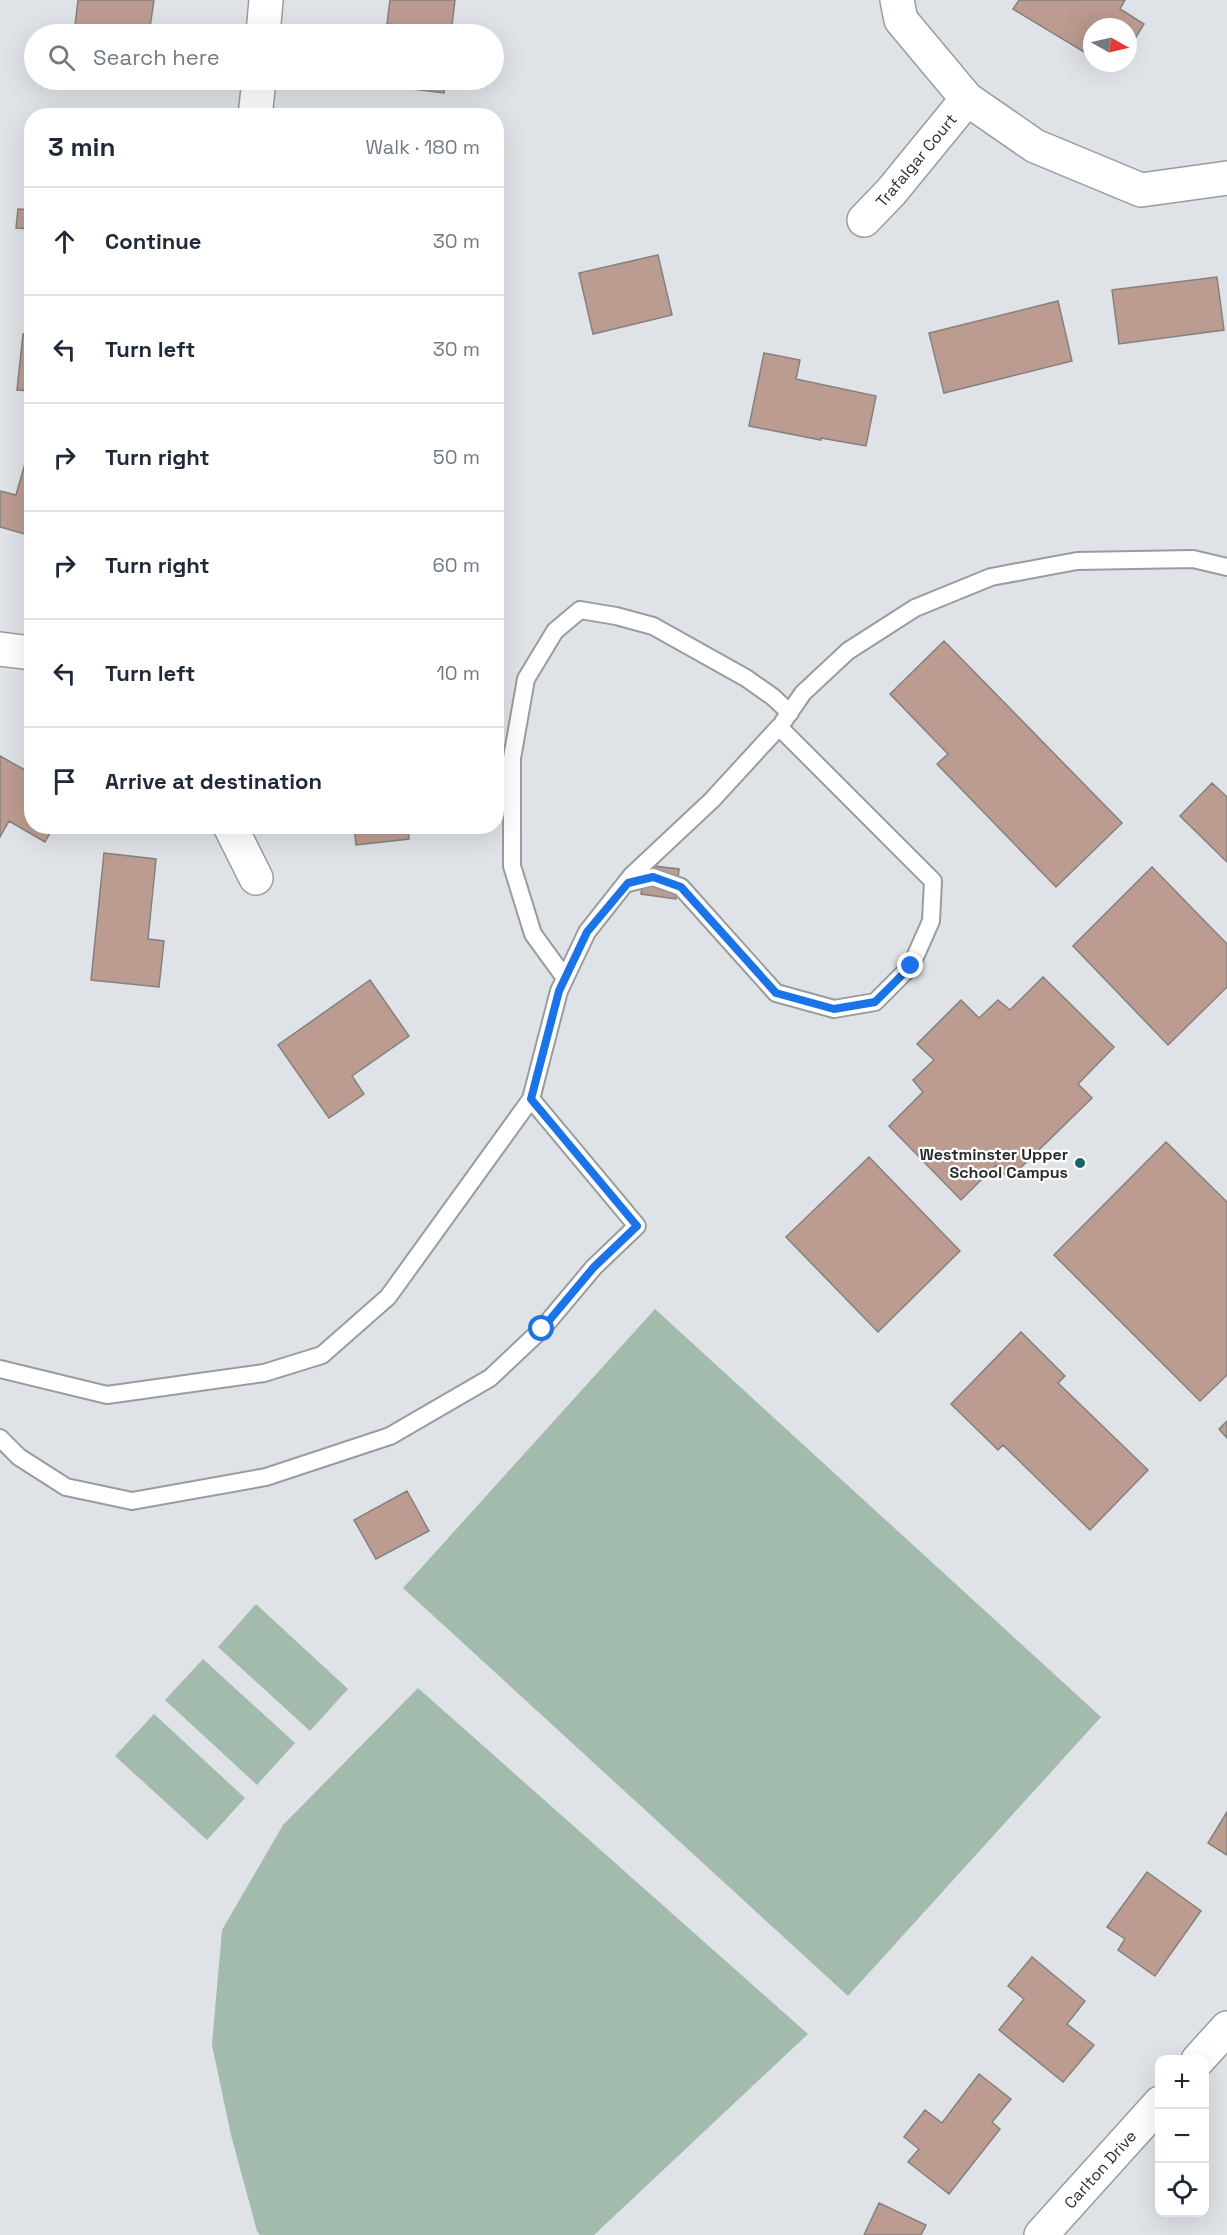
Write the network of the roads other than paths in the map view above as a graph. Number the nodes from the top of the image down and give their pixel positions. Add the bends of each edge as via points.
1 (266, 0) edge
2 (897, 0) edge
3 (264, 24) edge
4 (258, 90) edge
5 (967, 99) junction
6 (256, 108) edge
7 (1227, 178) edge
8 (864, 220) dead end
9 (1227, 567) edge
10 (0, 649) edge
11 (24, 652) edge
12 (790, 713) junction
13 (779, 727) junction
14 (234, 834) edge
15 (256, 878) dead end
16 (628, 883) junction
17 (565, 978) junction
18 (531, 1099) junction
19 (0, 1369) edge
20 (0, 1438) edge
21 (1227, 2028) edge
22 (1203, 2055) edge
23 (1155, 2109) edge
24 (1041, 2235) edge

1 - 3 street
2 - 5 street via 901,20
4 - 6 street
5 - 7 street via 1035,146 1140,190
5 - 8 street, Trafalgar Court
9 - 12 lane via 1193,559 1077,561 991,577 915,608 848,651 804,693
10 - 11 street
12 - 13 lane
12 - 17 lane via 746,678 653,626 580,610 555,631 526,679 512,758 512,866 533,934
13 - 16 lane
13 - 16 lane via 933,881 931,921 911,966 875,1002 834,1009 786,996 776,993 681,887 653,877
14 - 15 street
16 - 17 lane via 587,932
17 - 18 lane
18 - 19 lane via 388,1297 322,1355 264,1373 107,1395
18 - 20 lane via 637,1226 594,1267 542,1329 490,1377 390,1436 266,1477 132,1500 66,1487 19,1457
21 - 22 street
23 - 24 street, Carlton Drive

